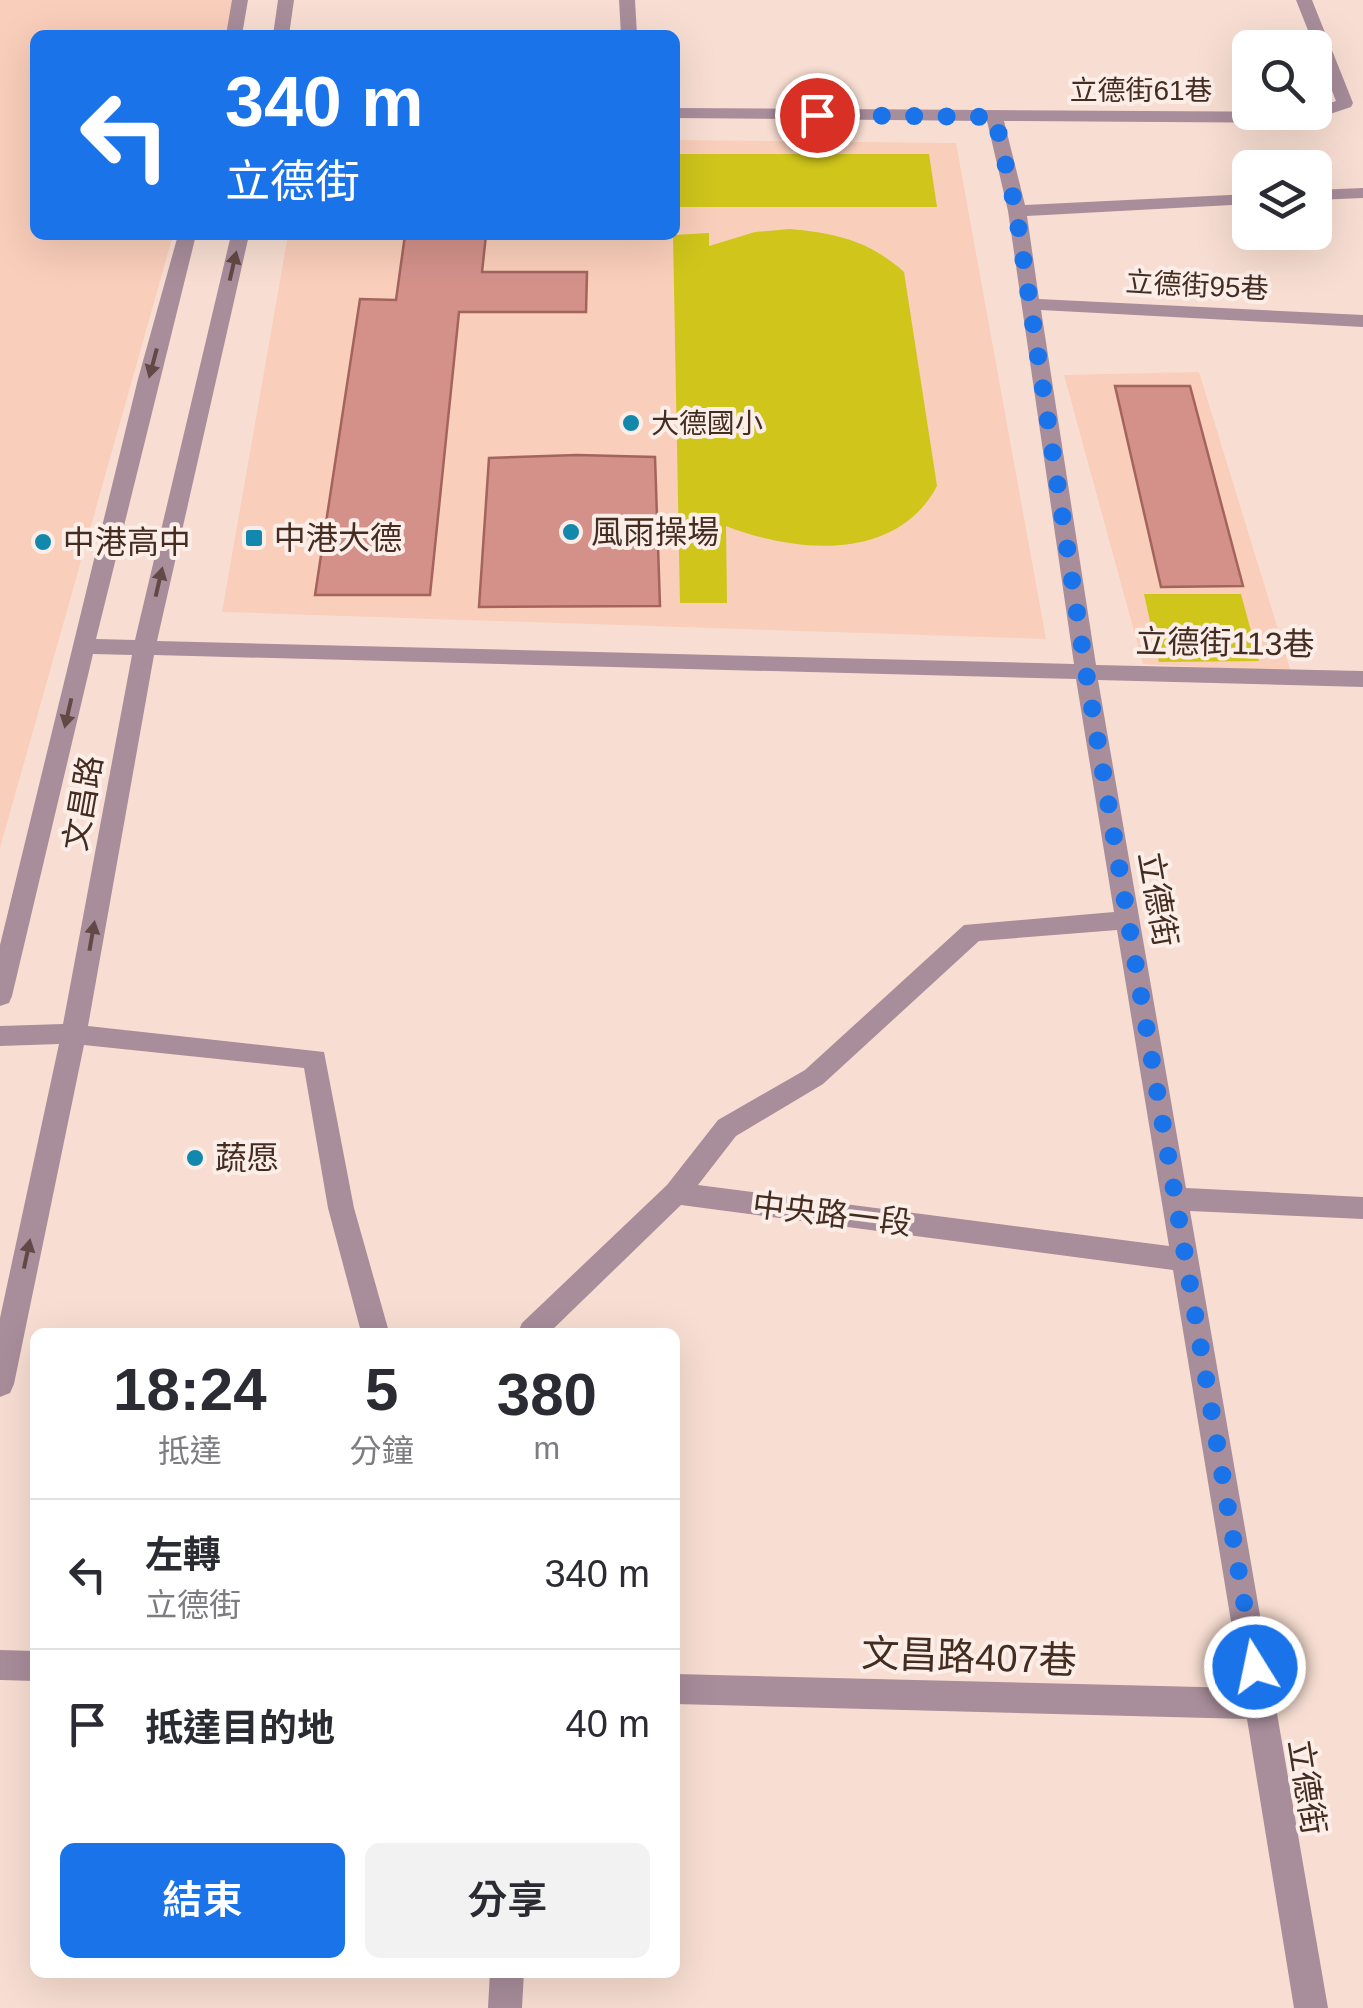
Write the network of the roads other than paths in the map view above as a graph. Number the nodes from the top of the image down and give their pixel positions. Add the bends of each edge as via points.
1 (240, 0) edge
2 (286, 0) edge
3 (627, 0) edge
4 (1304, 0) edge
5 (235, 30) edge
6 (282, 30) edge
7 (629, 30) edge
8 (680, 113) edge
9 (995, 117) junction
10 (1363, 193) edge
11 (1332, 194) edge
12 (1232, 200) edge
13 (1016, 211) junction
14 (187, 240) edge
15 (239, 240) edge
16 (1029, 304) junction
17 (1363, 321) edge
18 (84, 646) junction
19 (144, 649) junction
20 (1086, 672) junction
21 (1363, 680) edge
22 (1128, 920) junction
23 (0, 996) edge
24 (74, 1034) junction
25 (0, 1036) edge
26 (676, 1193) junction
27 (1176, 1198) junction
28 (1363, 1208) edge
29 (1187, 1260) junction
30 (374, 1328) edge
31 (536, 1328) edge
32 (0, 1384) edge
33 (0, 1664) edge
34 (30, 1666) edge
35 (680, 1689) edge
36 (1261, 1704) junction
37 (507, 1978) edge
38 (505, 2008) edge
39 (1313, 2008) edge

1 - 5 street
2 - 6 street
3 - 7 street
4 - 9 street, 立德街61巷 via 1345,103 1303,118
8 - 9 street
9 - 13 street, 立德街
10 - 11 street
12 - 13 street
13 - 16 street, 立德街
14 -> 18 street, 文昌路
19 -> 15 street, 文昌路
16 - 17 street, 立德街95巷
16 - 20 street, 立德街
18 - 19 street, 立德街113巷
18 -> 23 street, 文昌路
19 - 20 street, 立德街113巷
24 -> 19 street, 文昌路
20 - 21 street, 立德街113巷
20 - 22 street, 立德街
22 - 26 street via 974,932 814,1077 728,1128
22 - 27 street, 立德街
24 - 25 street
24 - 30 street via 315,1059 341,1208
32 -> 24 street, 文昌路
26 - 29 street, 中央路一段
26 - 31 street
27 - 28 street
27 - 29 street, 立德街
29 - 36 street, 立德街
33 - 34 street
35 - 36 street, 文昌路407巷
36 - 39 street, 立德街
37 - 38 street

